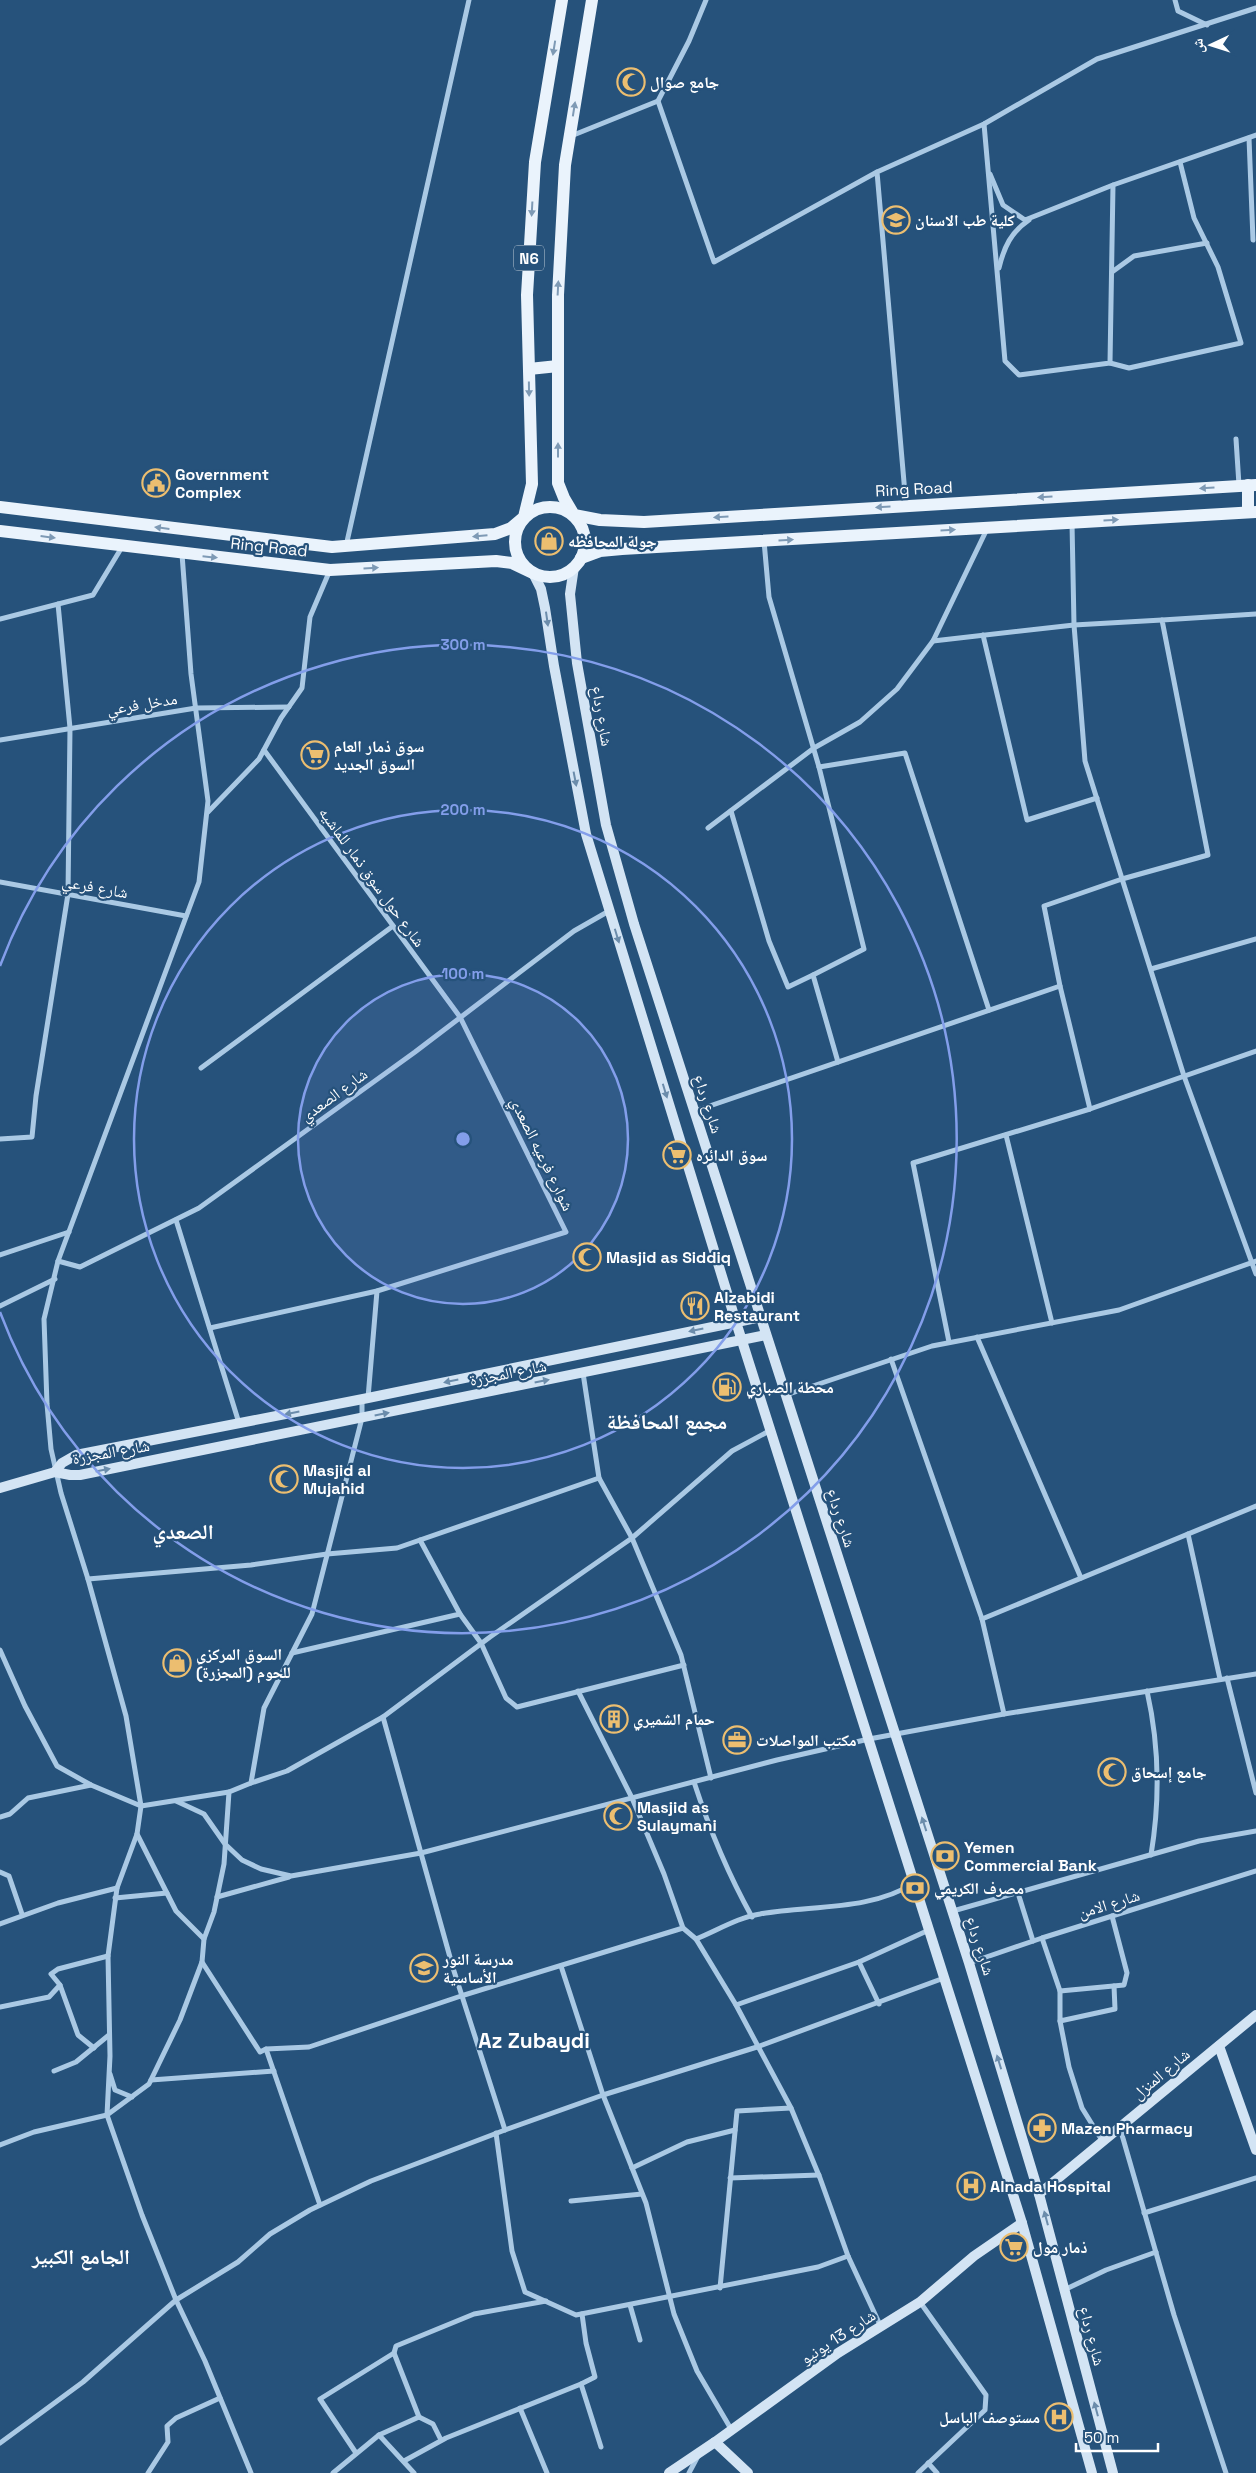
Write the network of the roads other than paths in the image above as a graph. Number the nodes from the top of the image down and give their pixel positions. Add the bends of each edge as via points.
1 (469, 0) edge
2 (562, 0) edge
3 (592, 0) edge
4 (706, 0) edge
5 (1175, 0) edge
6 (1256, 8) edge
7 (1208, 26) junction
8 (658, 101) junction
9 (984, 124) junction
10 (1256, 135) edge
11 (570, 137) junction
12 (1249, 138) junction
13 (1180, 162) junction
14 (988, 170) junction
15 (877, 172) junction
16 (1113, 185) junction
17 (1038, 215) junction
18 (1253, 240) dead end
19 (1207, 243) junction
20 (1112, 272) junction
21 (997, 273) junction
22 (1110, 363) junction
23 (558, 366) junction
24 (529, 369) junction
25 (1236, 439) dead end
26 (1248, 485) edge
27 (0, 506) edge
28 (906, 506) junction
29 (1252, 512) edge
30 (574, 515) junction
31 (524, 517) junction
32 (1072, 523) junction
33 (988, 528) junction
34 (0, 531) edge
35 (251, 539) junction
36 (764, 541) junction
37 (122, 546) junction
38 (346, 546) junction
39 (182, 554) junction
40 (248, 561) junction
41 (578, 563) junction
42 (330, 570) junction
43 (533, 573) junction
44 (58, 604) junction
45 (1256, 614) edge
46 (0, 619) edge
47 (1162, 620) junction
48 (1074, 625) junction
49 (983, 635) junction
50 (933, 640) junction
51 (289, 706) junction
52 (196, 708) junction
53 (70, 728) junction
54 (0, 740) edge
55 (814, 748) junction
56 (264, 750) junction
57 (819, 767) junction
58 (1097, 798) junction
59 (731, 811) junction
60 (207, 813) junction
61 (708, 828) dead end
62 (1122, 879) junction
63 (0, 882) edge
64 (68, 894) junction
65 (609, 911) junction
66 (186, 916) junction
67 (393, 926) junction
68 (1256, 939) edge
69 (1151, 969) junction
70 (813, 976) junction
71 (1060, 986) junction
72 (989, 1010) junction
73 (460, 1017) junction
74 (1256, 1051) edge
75 (838, 1062) junction
76 (201, 1068) dead end
77 (1184, 1076) junction
78 (1090, 1109) junction
79 (694, 1111) junction
80 (1006, 1135) junction
81 (0, 1139) edge
82 (176, 1220) junction
83 (69, 1232) junction
84 (0, 1255) edge
85 (58, 1261) junction
86 (1253, 1262) edge
87 (1256, 1274) edge
88 (55, 1279) junction
89 (377, 1291) junction
90 (0, 1306) edge
91 (760, 1317) junction
92 (736, 1322) junction
93 (1052, 1323) junction
94 (210, 1328) junction
95 (766, 1335) junction
96 (977, 1337) junction
97 (742, 1340) junction
98 (949, 1342) junction
99 (892, 1359) junction
100 (583, 1373) junction
101 (786, 1395) junction
102 (365, 1399) junction
103 (362, 1418) junction
104 (239, 1423) junction
105 (771, 1430) junction
106 (55, 1472) junction
107 (599, 1478) junction
108 (0, 1488) edge
109 (1256, 1506) edge
110 (1188, 1534) junction
111 (632, 1538) junction
112 (420, 1540) junction
113 (327, 1554) junction
114 (1081, 1578) junction
115 (88, 1579) junction
116 (460, 1614) junction
117 (982, 1618) junction
118 (481, 1643) junction
119 (0, 1650) edge
120 (292, 1653) junction
121 (2, 1658) edge
122 (684, 1665) junction
123 (1256, 1674) edge
124 (1227, 1678) junction
125 (1220, 1680) junction
126 (578, 1691) junction
127 (1147, 1691) junction
128 (1004, 1714) junction
129 (383, 1717) junction
130 (895, 1734) junction
131 (869, 1739) junction
132 (711, 1778) junction
133 (694, 1782) junction
134 (251, 1783) junction
135 (91, 1785) junction
136 (229, 1792) junction
137 (1256, 1793) edge
138 (632, 1798) junction
139 (176, 1801) junction
140 (141, 1806) junction
141 (0, 1817) edge
142 (1256, 1831) edge
143 (137, 1834) junction
144 (225, 1844) junction
145 (421, 1853) junction
146 (1151, 1855) junction
147 (0, 1872) edge
148 (1256, 1872) edge
149 (291, 1876) junction
150 (915, 1883) junction
151 (117, 1888) junction
152 (1018, 1892) junction
153 (167, 1893) junction
154 (217, 1897) junction
155 (115, 1898) junction
156 (953, 1911) junction
157 (22, 1914) junction
158 (752, 1916) junction
159 (1112, 1916) junction
160 (0, 1924) edge
161 (683, 1928) junction
162 (930, 1930) junction
163 (1042, 1938) junction
164 (204, 1939) junction
165 (696, 1939) junction
166 (1033, 1941) junction
167 (108, 1956) junction
168 (202, 1962) junction
169 (859, 1962) junction
170 (970, 1963) junction
171 (561, 1966) junction
172 (945, 1978) junction
173 (60, 1985) junction
174 (1114, 1986) junction
175 (1060, 1992) junction
176 (462, 1996) junction
177 (880, 2004) junction
178 (736, 2005) junction
179 (0, 2007) edge
180 (1256, 2016) edge
181 (1060, 2022) junction
182 (109, 2035) junction
183 (1219, 2046) junction
184 (757, 2047) junction
185 (94, 2048) junction
186 (266, 2048) junction
187 (54, 2071) dead end
188 (274, 2071) junction
189 (109, 2072) junction
190 (151, 2080) junction
191 (603, 2094) junction
192 (132, 2096) junction
193 (791, 2108) junction
194 (107, 2115) junction
195 (1120, 2128) junction
196 (505, 2130) junction
197 (735, 2130) junction
198 (496, 2133) junction
199 (1103, 2142) junction
200 (0, 2145) edge
201 (1256, 2150) edge
202 (632, 2168) junction
203 (819, 2175) junction
204 (730, 2178) junction
205 (1256, 2178) edge
206 (642, 2194) junction
207 (1039, 2194) junction
208 (571, 2201) dead end
209 (320, 2206) junction
210 (1144, 2213) junction
211 (1022, 2223) junction
212 (1156, 2252) junction
213 (848, 2256) junction
214 (720, 2288) junction
215 (1064, 2290) junction
216 (670, 2298) junction
217 (176, 2300) junction
218 (546, 2301) junction
219 (920, 2302) junction
220 (630, 2305) junction
221 (582, 2314) junction
222 (881, 2327) junction
223 (640, 2340) dead end
224 (394, 2353) junction
225 (581, 2384) junction
226 (220, 2398) junction
227 (520, 2408) junction
228 (419, 2417) junction
229 (731, 2429) junction
230 (379, 2435) junction
231 (441, 2440) junction
232 (0, 2442) edge
233 (715, 2442) junction
234 (602, 2447) dead end
235 (700, 2452) junction
236 (356, 2453) junction
237 (404, 2462) junction
238 (928, 2463) junction
239 (674, 2472) edge
240 (148, 2473) edge
241 (251, 2473) edge
242 (333, 2473) edge
243 (414, 2473) edge
244 (547, 2473) edge
245 (689, 2473) edge
246 (748, 2473) edge
247 (918, 2473) edge
248 (936, 2473) edge
249 (1092, 2473) edge
250 (1113, 2473) edge
251 (1226, 2473) edge

1 - 38 street
2 -> 24 main road, N6 via 535,162 527,295
11 -> 3 main road, N6
4 - 8 street via 690,41
5 - 7 street via 1178,11
6 - 7 street
7 - 9 street via 1097,60
8 - 11 street
8 - 15 street via 714,262
9 - 14 street
9 - 15 street
10 - 12 street
23 -> 11 main road, N6 via 558,295 565,165
12 - 13 street
12 - 18 street
13 - 16 street
13 - 19 street via 1194,218
14 - 17 street via 1004,205 1025,220
14 - 21 street
15 - 28 street
16 - 17 street
16 - 20 street
17 - 21 street via 1020,226 1004,246
19 - 20 street via 1134,256
19 - 22 street via 1218,267 1241,343 1129,368
20 - 22 street
21 - 22 street via 1004,361 1019,375
23 - 24 main road
30 -> 23 main road, N6 via 558,483
24 -> 31 main road, N6 via 532,484
25 - 26 street
26 -> 28 main road, Ring Road
26 - 29 main road
35 -> 27 main road, Ring Road
28 -> 30 main road, Ring Road via 644,522
32 -> 29 main road
30 - 31 main road via 564,509 543,506
30 - 41 main road via 585,535 585,547
31 -> 38 main road, Ring Road via 511,528 495,534
31 - 43 main road via 516,531 515,547 524,566
32 - 33 main road
32 - 48 street
36 -> 33 main road
33 - 50 street
34 -> 37 main road, Ring Road
35 - 38 main road, Ring Road
35 - 40 main road
36 - 41 main road via 622,549 600,552
36 - 55 street via 769,597
37 - 39 main road, Ring Road
37 - 44 street via 93,595
39 -> 40 main road, Ring Road
39 - 52 street
40 - 42 main road, Ring Road
41 - 43 main road via 555,577
41 - 79 main road, شارع رداع via 570,594 577,663 606,825
42 -> 43 main road, Ring Road via 496,560
42 - 51 street via 310,617 302,688
43 -> 65 main road via 541,588 586,834
44 - 46 street
44 - 53 street
45 - 47 street
47 - 48 street
47 - 62 street via 1208,855
48 - 49 street
48 - 58 street via 1085,761
49 - 50 street
49 - 58 street via 1027,820
50 - 55 street via 897,689 860,722
51 - 52 street, مدخل فرعي
51 - 56 street
52 - 53 street, مدخل فرعي
52 - 60 street
53 - 54 street, مدخل فرعي
53 - 64 street
55 - 57 street
55 - 59 street
56 - 60 street
56 - 67 street, شارع حول سوق ذمار للماشيه
57 - 70 street via 864,949
57 - 72 street via 905,753
58 - 62 street
59 - 61 street
59 - 70 street via 769,941 788,987
60 - 66 street via 199,882
62 - 69 street
62 - 71 street via 1044,906
63 - 64 street, شارع فرعي
64 - 66 street, شارع فرعي
64 - 81 street via 32,1137
65 - 73 street, شارع الصعدي via 574,931
65 -> 92 main road
66 - 83 street
67 - 73 street, شارع حول سوق ذمار للماشيه
67 - 76 street
68 - 69 street
69 - 77 street
70 - 75 street
71 - 72 street
71 - 78 street
72 - 75 street
73 - 82 street, شارع الصعدي via 200,1208
73 - 89 street, شوارع فرعيه الصعدي via 566,1232
74 - 77 street
75 - 79 street
77 - 78 street
77 - 86 street
78 - 80 street
79 - 91 main road, شارع رداع
80 - 93 street
80 - 98 street via 913,1162
82 - 85 street, شارع الصعدي via 80,1267
82 - 94 street
83 - 84 street
83 - 85 street
85 - 88 street
86 - 87 street
86 - 93 street via 1119,1310
88 - 90 street
88 - 106 street via 44,1319 48,1426
89 - 94 street, شوارع فرعيه الصعدي
89 - 102 street
91 - 92 main road, شارع المجزرة
91 - 95 main road, شارع رداع
92 - 97 main road
92 -> 102 main road, شارع المجزرة
93 - 96 street
94 - 104 street
95 - 97 main road, شارع المجزرة
95 - 101 main road, شارع رداع
96 - 98 street
96 - 114 street
97 - 100 main road, شارع المجزرة
97 - 105 main road
98 - 99 street
99 - 101 street
99 - 117 street
103 -> 100 main road, شارع المجزرة
100 - 107 street
101 - 130 main road, شارع رداع
102 - 103 street
102 -> 104 main road, شارع المجزرة
106 -> 103 main road, شارع المجزرة via 75,1475
103 - 113 street
104 - 106 main road, شارع المجزرة via 76,1455 62,1463
105 - 111 street via 732,1451
105 - 131 main road
106 - 108 main road
106 - 115 street
107 - 111 street
107 - 112 street
109 - 110 street
110 - 114 street
110 - 125 street
111 - 118 street
111 - 122 street
112 - 113 street via 397,1548
112 - 116 street
113 - 115 street via 251,1565
113 - 120 street via 312,1614
114 - 117 street
115 - 140 street via 126,1716
116 - 118 street
116 - 120 street
117 - 128 street
118 - 126 street via 506,1698 517,1707
118 - 129 street
119 - 121 street
120 - 134 street via 264,1708
121 - 135 street via 57,1766
122 - 126 street
122 - 132 street
123 - 124 street
124 - 125 street
124 - 137 street
125 - 127 street
126 - 138 street
127 - 128 street
127 - 146 street via 1155,1750 1157,1818
128 - 130 street
129 - 134 street via 286,1771
129 - 145 street
130 - 131 street
156 -> 130 main road, شارع رداع
131 - 132 street
131 - 150 main road
132 - 133 street
133 - 138 street
133 - 158 street via 714,1842
134 - 136 street
135 - 140 street
135 - 141 street via 28,1798 10,1814
136 - 139 street
136 - 144 street
138 - 145 street
138 - 161 street
139 - 140 street
139 - 144 street via 204,1814
140 - 143 street
142 - 146 street via 1199,1841
143 - 151 street
143 - 153 street
144 - 149 street via 242,1860 261,1869
144 - 154 street
145 - 149 street
145 - 176 street
146 - 152 street
147 - 157 street via 9,1876
148 - 159 street, شارع الامن
149 - 154 street
150 - 158 street via 899,1893 862,1902
150 - 162 main road
151 - 155 street
151 - 157 street
152 - 156 street
152 - 166 street
153 - 155 street
153 - 164 street via 176,1910
154 - 164 street
155 - 167 street
156 - 170 main road, شارع رداع
157 - 160 street
158 - 165 street
159 - 163 street, شارع الامن
159 - 174 street via 1127,1973 1124,1985
161 - 165 street
161 - 171 street
162 - 169 street
162 - 172 main road
163 - 166 street, شارع الامن
163 - 175 street
164 - 168 street
165 - 178 street
166 - 170 street, شارع الامن
167 - 173 street via 58,1969 51,1974
167 - 182 street
168 - 186 street via 260,2052
168 - 190 street via 180,2020
169 - 177 street
169 - 178 street
207 -> 170 main road, شارع رداع
171 - 176 street
171 - 191 street
172 - 177 street
172 - 211 main road
173 - 179 street via 50,1997
173 - 185 street via 78,2035
174 - 175 street
174 - 181 street via 1115,2009
175 - 181 street
176 - 186 street via 309,2047
176 - 196 street
177 - 184 street
178 - 184 street
180 - 183 main road, شارع المنزل
181 - 199 street via 1082,2108
182 - 185 street
182 - 189 street
183 - 195 main road, شارع المنزل
183 - 201 main road
184 - 191 street
184 - 193 street
185 - 187 street via 76,2062
186 - 188 street
188 - 190 street
188 - 209 street
189 - 192 street via 115,2090
189 - 194 street
190 - 192 street
191 - 196 street
191 - 202 street
192 - 194 street
193 - 197 street via 737,2111
193 - 203 street
194 - 200 street via 34,2132
194 - 217 street
195 - 199 main road, شارع المنزل
195 - 210 street
196 - 198 street
197 - 202 street via 688,2142
197 - 204 street
198 - 209 street via 371,2181
198 - 218 street via 512,2251 526,2292
199 - 207 main road, شارع المنزل
202 - 206 street
203 - 204 street
203 - 213 street
204 - 214 street
205 - 210 street
206 - 208 street
206 - 216 street
215 -> 207 main road, شارع رداع
209 - 217 street via 270,2234 238,2262
210 - 212 street
211 - 219 main road, شارع 13 يونيو via 974,2256
211 - 249 main road
212 - 215 street
212 - 251 street
213 - 214 street via 818,2268
213 - 222 street
214 - 216 street
250 -> 215 main road, شارع رداع
216 - 220 street
216 - 229 street via 697,2371
217 - 226 street
217 - 232 street via 83,2382
218 - 221 street via 576,2315
218 - 224 street via 474,2314 396,2346
219 - 222 main road, شارع 13 يونيو
219 - 238 street via 986,2395 985,2410
220 - 221 street
220 - 223 street
221 - 225 street via 595,2376
222 - 229 main road, شارع 13 يونيو via 838,2353
224 - 228 street
224 - 236 street via 320,2399
225 - 227 street
225 - 234 street
226 - 240 street via 176,2418 167,2426 168,2442
226 - 241 street
227 - 231 street
227 - 244 street
228 - 230 street
228 - 231 street via 433,2424
229 - 233 main road, شارع 13 يونيو
230 - 236 street
230 - 237 street
231 - 237 street
233 - 235 main road, شارع 13 يونيو
233 - 246 main road
235 - 239 main road, شارع 13 يونيو
235 - 245 street
236 - 242 street
237 - 243 street
238 - 247 street
238 - 248 street

